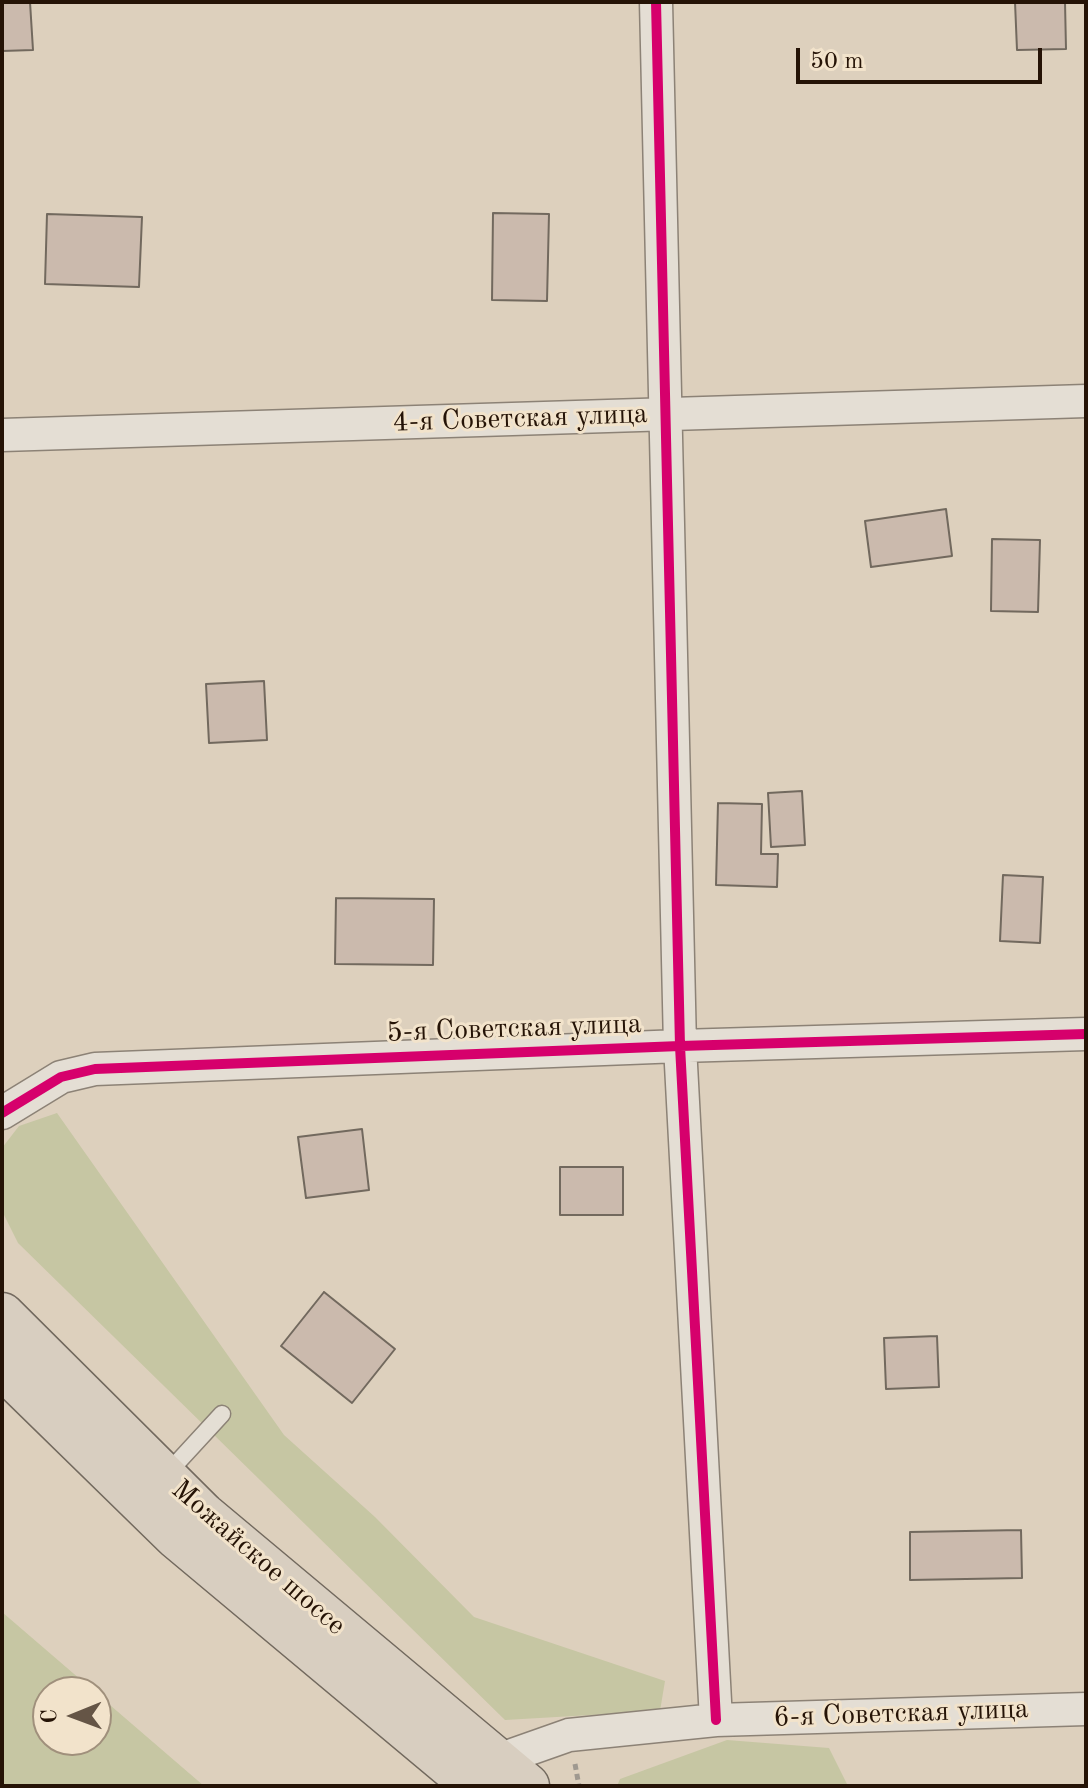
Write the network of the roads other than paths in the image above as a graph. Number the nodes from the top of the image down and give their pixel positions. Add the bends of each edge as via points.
1 (656, 2) edge
2 (1086, 401) edge
3 (665, 414) junction
4 (2, 435) edge
5 (1086, 1034) edge
6 (680, 1046) junction
7 (2, 1113) edge
8 (2, 1315) edge
9 (2, 1366) edge
10 (222, 1414) dead end
11 (164, 1477) junction
12 (1086, 1709) edge
13 (716, 1720) junction
14 (500, 1777) edge

1 - 3 street
2 - 3 street, 4-я Советская улица
3 - 4 street, 4-я Советская улица
3 - 6 street
5 - 6 street, 5-я Советская улица
6 - 7 street, 5-я Советская улица via 95,1069 61,1077
6 - 13 street
8 - 11 main road, Можайское шоссе
9 - 14 main road, Можайское шоссе via 176,1536
10 - 11 lane
11 - 14 main road, Можайское шоссе
12 - 13 street, 6-я Советская улица
13 - 14 street, 6-я Советская улица via 569,1735

